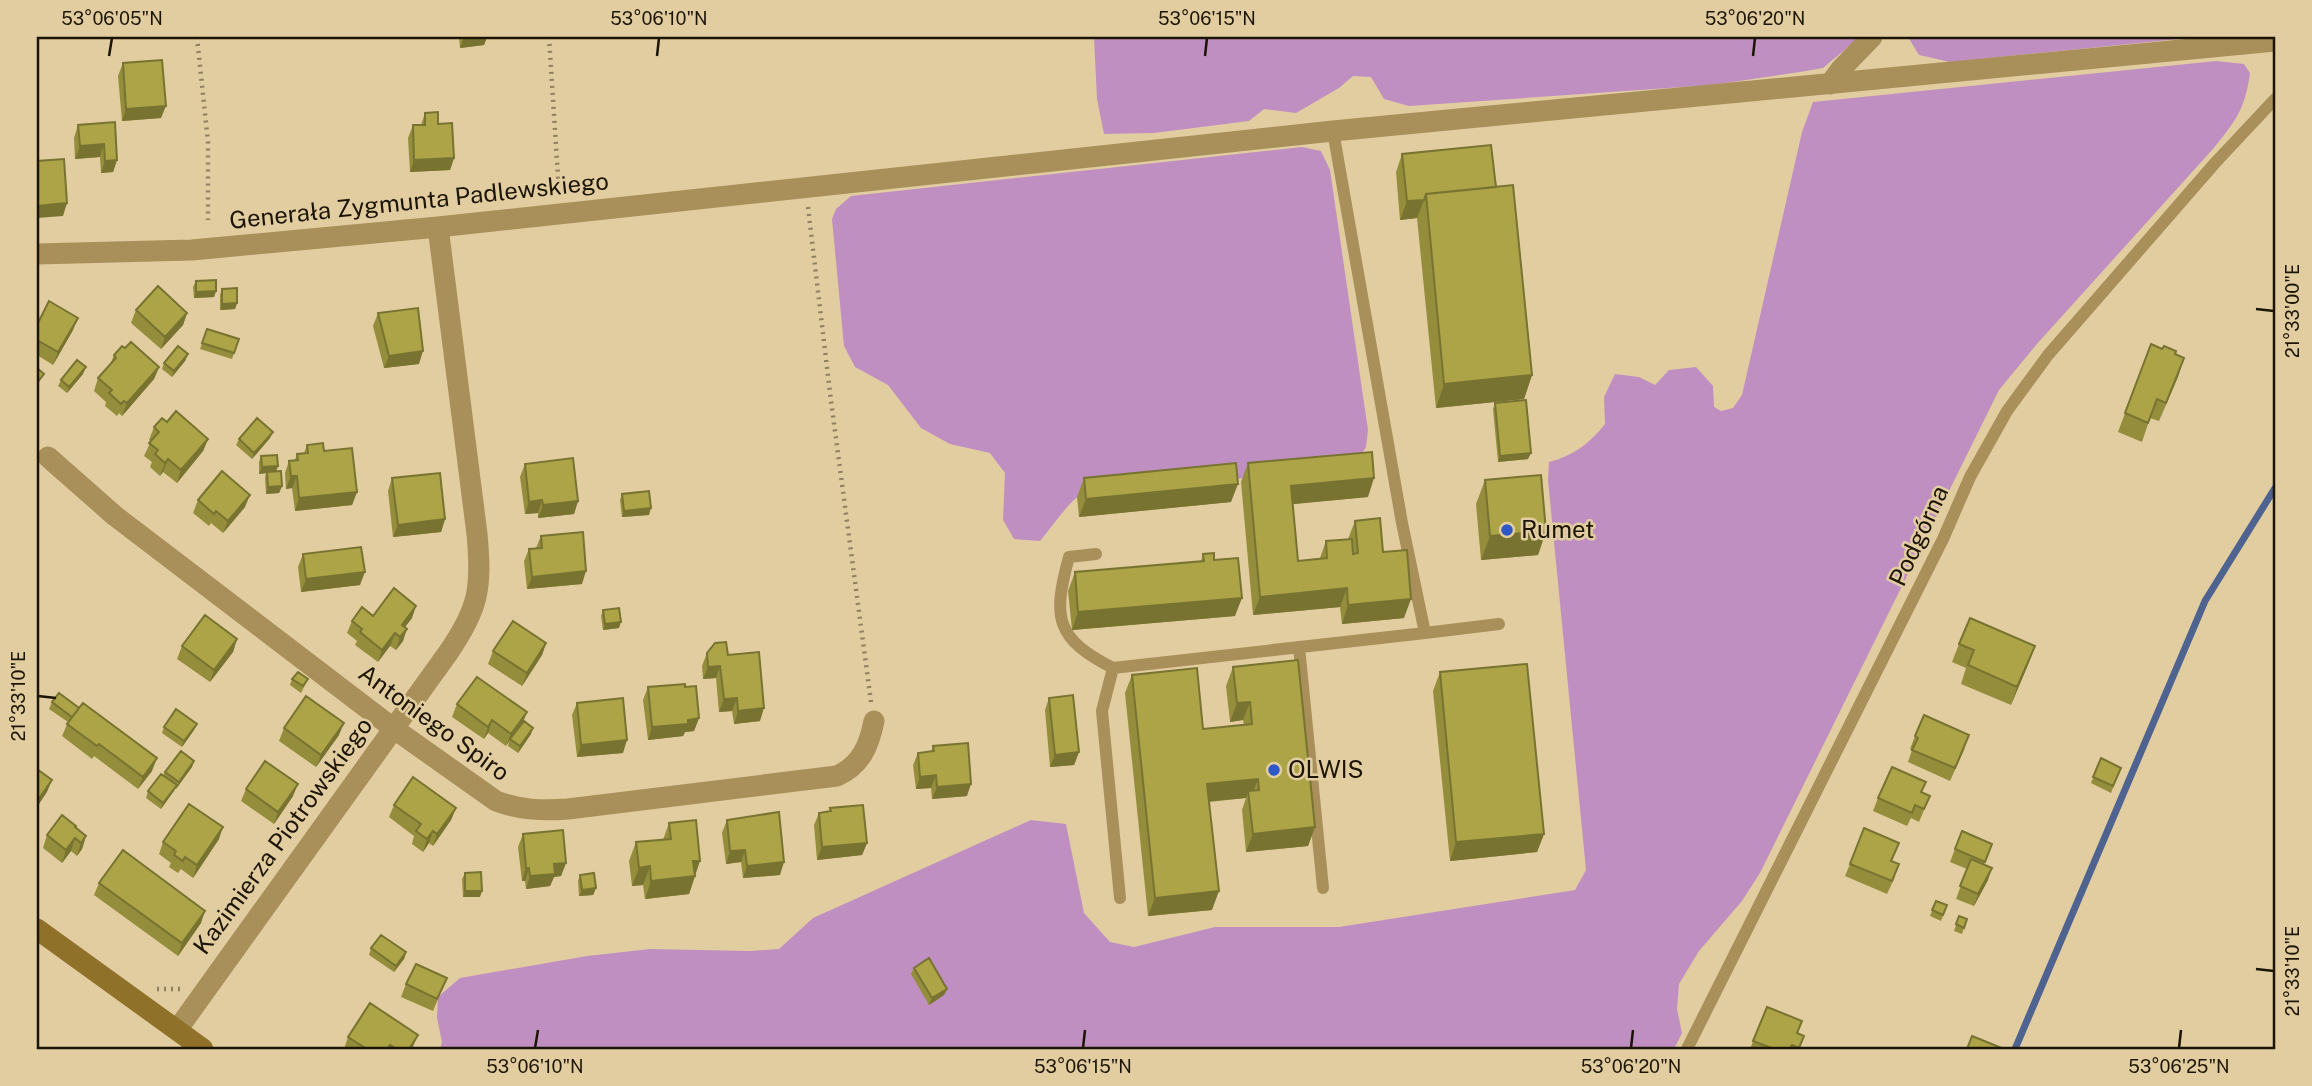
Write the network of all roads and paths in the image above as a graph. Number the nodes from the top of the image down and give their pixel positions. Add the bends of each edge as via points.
1 (197, 37) edge
2 (549, 37) edge
3 (1872, 37) edge
4 (2275, 41) edge
5 (1830, 84) junction
6 (2275, 99) edge
7 (1333, 131) junction
8 (806, 188) junction
9 (561, 214) junction
10 (208, 219) dead end
11 (438, 227) junction
12 (37, 254) edge
13 (48, 457) dead end
14 (1096, 554) dead end
15 (1499, 624) dead end
16 (1425, 633) junction
17 (1299, 647) junction
18 (1113, 668) junction
19 (874, 721) joint
20 (393, 728) junction
21 (1323, 888) dead end
22 (1120, 898) dead end
23 (37, 929) edge
24 (177, 1030) junction
25 (203, 1049) edge
26 (1687, 1049) edge

1 - 10 path via 208,142
2 - 9 path
3 - 5 street
4 - 5 street, Generała Zygmunta Padlewskiego
5 - 7 street, Generała Zygmunta Padlewskiego
6 - 26 lane, Podgórna via 2048,355 2007,411
7 - 8 street, Generała Zygmunta Padlewskiego
7 - 16 lane
8 - 9 street, Generała Zygmunta Padlewskiego
8 - 19 path
9 - 11 street, Generała Zygmunta Padlewskiego
11 - 12 street, Generała Zygmunta Padlewskiego via 192,250
11 - 20 street, Kazimierza Piotrowskiego via 477,534 479,586 461,633
13 - 20 street, Antoniego Spiro via 115,516
14 - 18 lane via 1069,557 1060,610 1063,629 1073,644
15 - 16 lane
16 - 17 lane
17 - 18 lane
17 - 21 lane
18 - 22 lane via 1102,712
19 - 20 street, Antoniego Spiro via 862,757 837,776 543,811 496,801
20 - 24 street, Kazimierza Piotrowskiego
23 - 24 street
24 - 25 street

